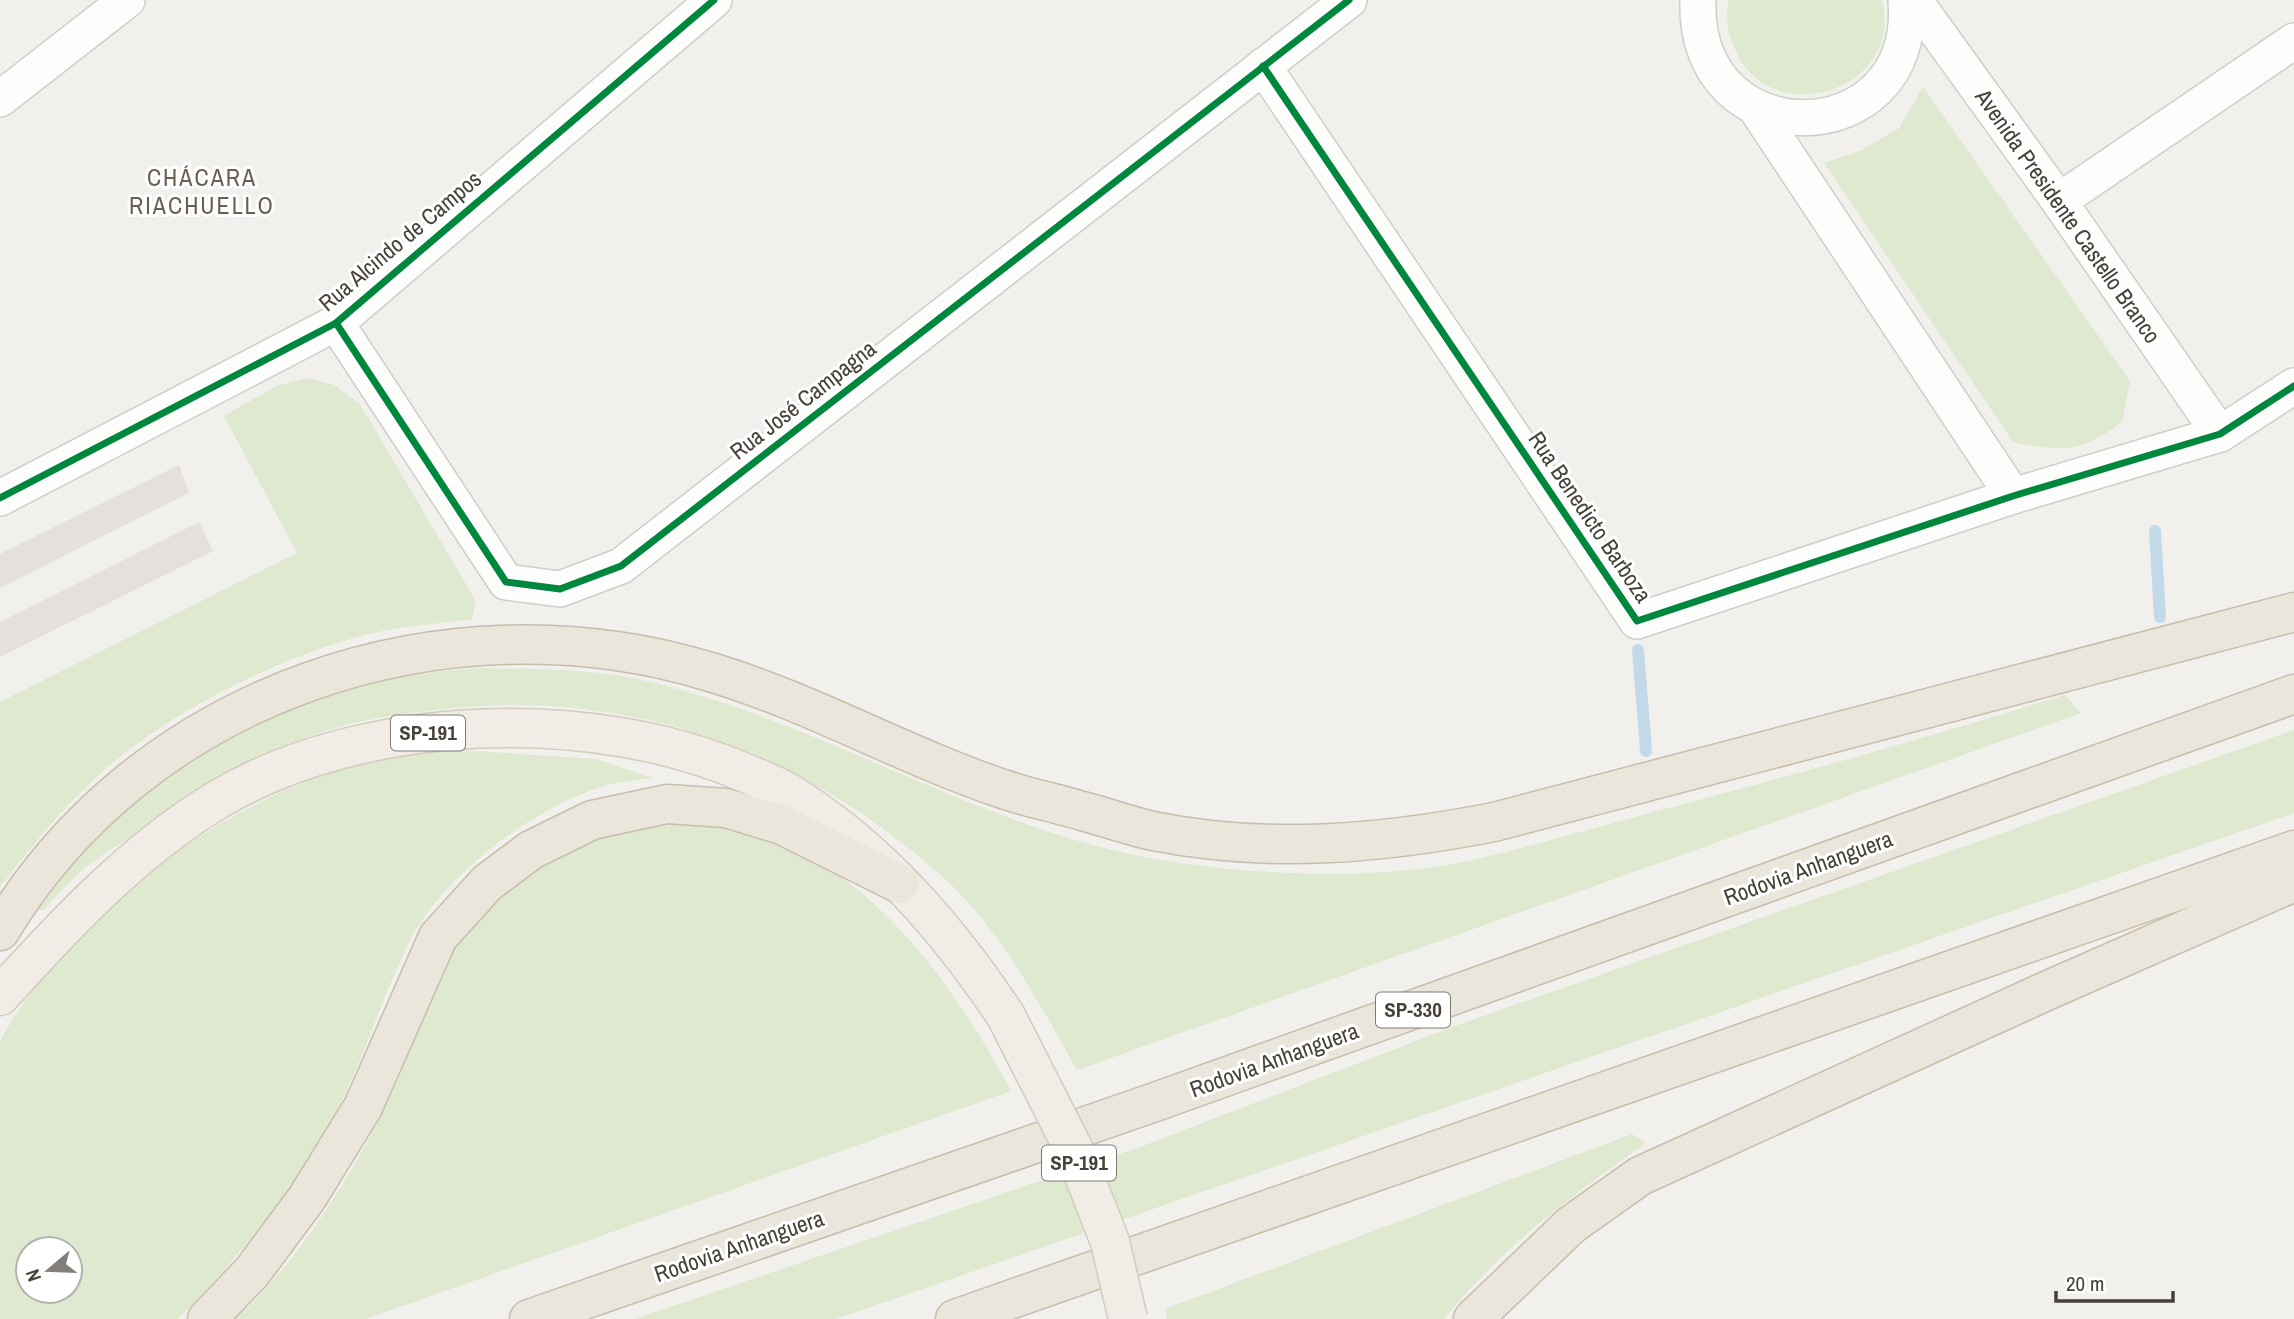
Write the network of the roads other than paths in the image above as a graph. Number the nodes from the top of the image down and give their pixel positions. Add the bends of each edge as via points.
1 (127, 0) edge
2 (714, 0) edge
3 (1349, 0) edge
4 (1906, 0) edge
5 (1914, 0) edge
6 (1692, 8) edge
7 (2294, 41) edge
8 (1263, 66) junction
9 (0, 99) edge
10 (1758, 110) junction
11 (2059, 201) junction
12 (336, 323) junction
13 (2294, 386) edge
14 (2220, 434) junction
15 (2013, 496) junction
16 (0, 498) edge
17 (2294, 612) edge
18 (2294, 694) edge
19 (2294, 850) edge
20 (2294, 882) edge
21 (900, 884) junction
22 (0, 931) edge
23 (0, 996) edge
24 (207, 1319) edge
25 (529, 1319) edge
26 (955, 1319) edge
27 (1128, 1319) edge
28 (1473, 1319) edge

1 - 9 street
2 - 12 street, Rua Alcindo de Campos
3 - 8 street, Rua José Campagna
4 - 10 street via 1908,22 1900,55 1882,84 1856,106 1824,118 1790,119
5 - 11 street, Avenida Presidente Castello Branco
6 - 10 street via 1707,60 1728,89
7 - 11 street
8 - 12 street, Rua José Campagna via 621,566 560,589 506,582
8 - 15 street, Rua Benedicto Barboza via 1637,621
10 - 15 street
11 - 14 street, Avenida Presidente Castello Branco
12 - 16 street, Rua Alcindo de Campos
13 - 14 street, Rua Benedicto Barboza
14 - 15 street, Rua Benedicto Barboza
17 - 22 highway via 1494,822 1381,842 1323,845 1220,841 1152,831 1003,789 759,689 646,656 580,644 439,651 368,663 306,682 243,707 193,737 94,810 53,853
18 - 25 highway, Rodovia Anhanguera / SP-330 via 1168,1098
19 - 26 highway
20 - 28 highway via 1640,1176 1570,1225
21 - 23 main road, SP-191 via 841,827 786,791 716,760 593,732 444,730 355,744 277,770 219,799 104,888
21 - 24 highway via 782,825 726,808 667,804 592,820 531,850 487,883 438,937 363,1107 307,1198 252,1272
21 - 27 main road, SP-191, bridge via 964,953 1006,1016 1076,1152 1110,1242

